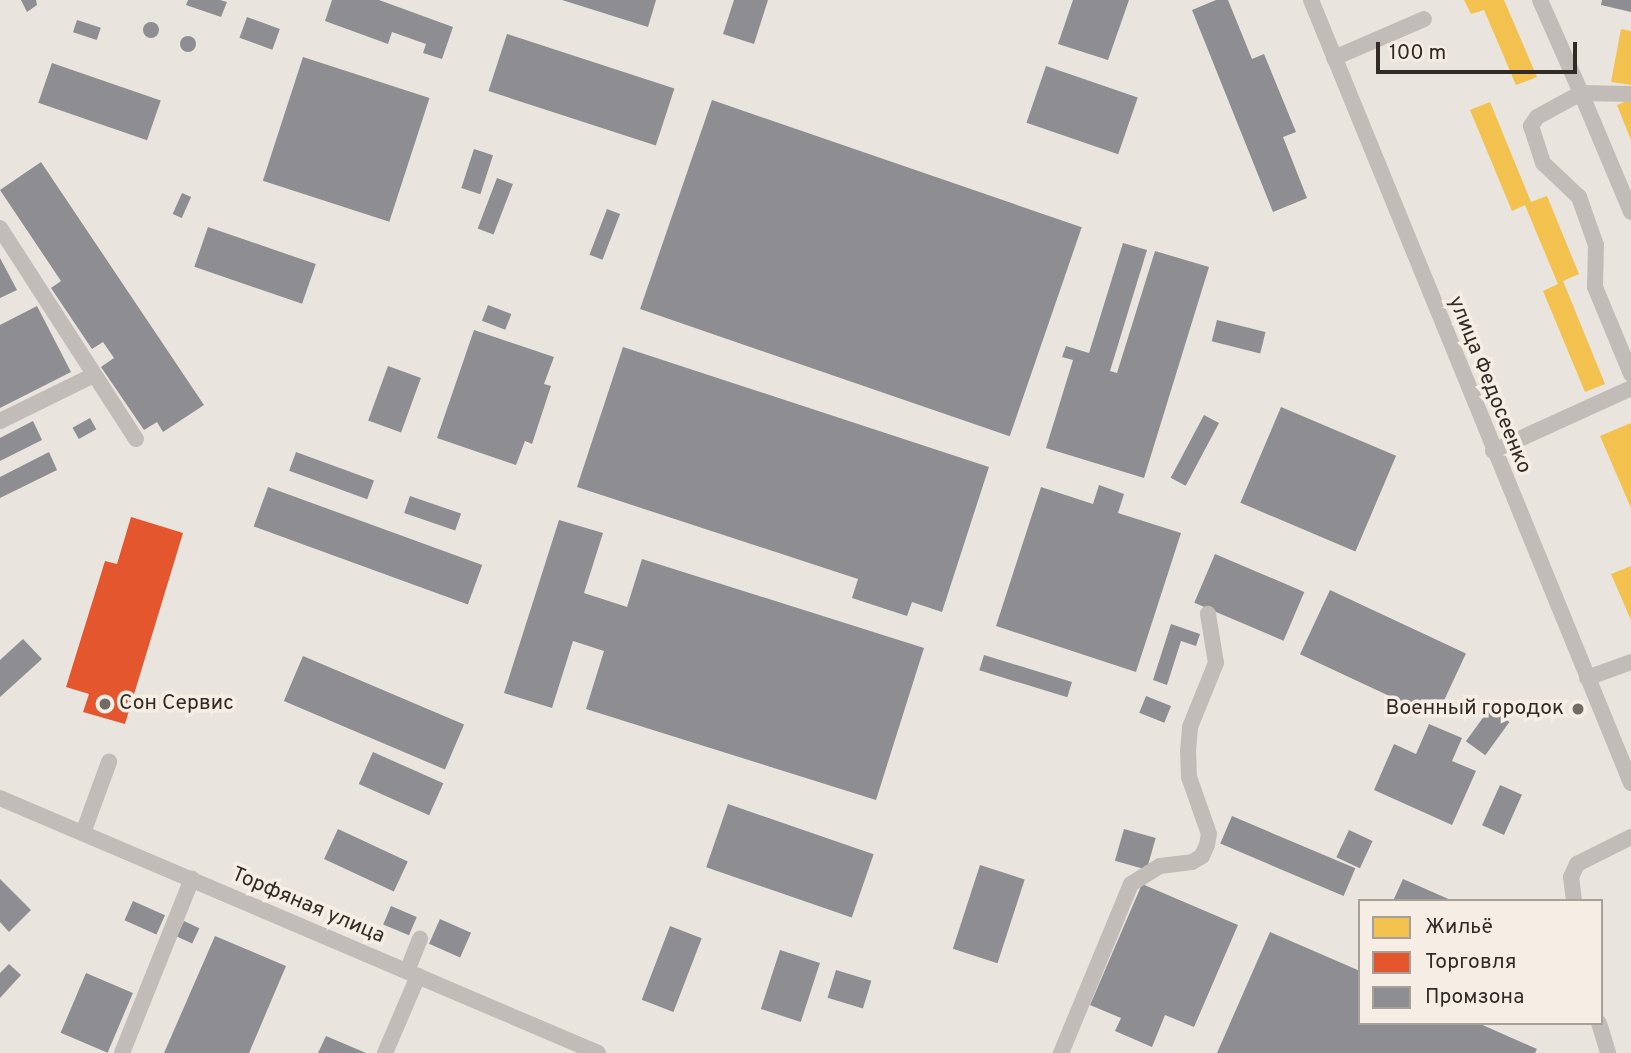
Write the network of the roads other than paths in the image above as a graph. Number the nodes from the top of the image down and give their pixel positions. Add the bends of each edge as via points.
1 (1311, 0) edge
2 (1539, 0) edge
3 (1424, 19) dead end
4 (1334, 58) junction
5 (1581, 93) junction
6 (1631, 94) edge
7 (1631, 212) edge
8 (0, 228) edge
9 (1631, 374) edge
10 (92, 376) junction
11 (1631, 388) edge
12 (0, 421) edge
13 (136, 439) dead end
14 (1493, 451) junction
15 (1208, 614) dead end
16 (1631, 662) edge
17 (1587, 678) junction
18 (109, 762) dead end
19 (1631, 783) edge
20 (0, 798) edge
21 (83, 833) junction
22 (1631, 837) edge
23 (192, 879) junction
24 (1574, 899) edge
25 (420, 938) dead end
26 (413, 974) junction
27 (1600, 1025) edge
28 (122, 1053) edge
29 (385, 1053) edge
30 (598, 1053) edge
31 (1061, 1053) edge
32 (1608, 1053) edge

1 - 4 street, улица Федосеенко
2 - 5 street
3 - 4 street
4 - 14 street, улица Федосеенко
5 - 6 street
5 - 7 street
5 - 9 street via 1536,117 1531,126 1543,163 1579,197 1596,245 1595,287
8 - 10 street
10 - 12 street
10 - 13 street
11 - 14 street
14 - 17 street, улица Федосеенко
15 - 31 street via 1216,663 1191,727 1188,751 1189,777 1209,834 1207,845 1202,856 1192,862 1160,866 1131,884
16 - 17 street
17 - 19 street, улица Федосеенко
18 - 21 street
20 - 21 street, Торфяная улица
21 - 23 street, Торфяная улица
22 - 24 street via 1577,864 1571,877
23 - 26 street, Торфяная улица
23 - 28 street
25 - 26 street
26 - 29 street
26 - 30 street, Торфяная улица
27 - 32 street

